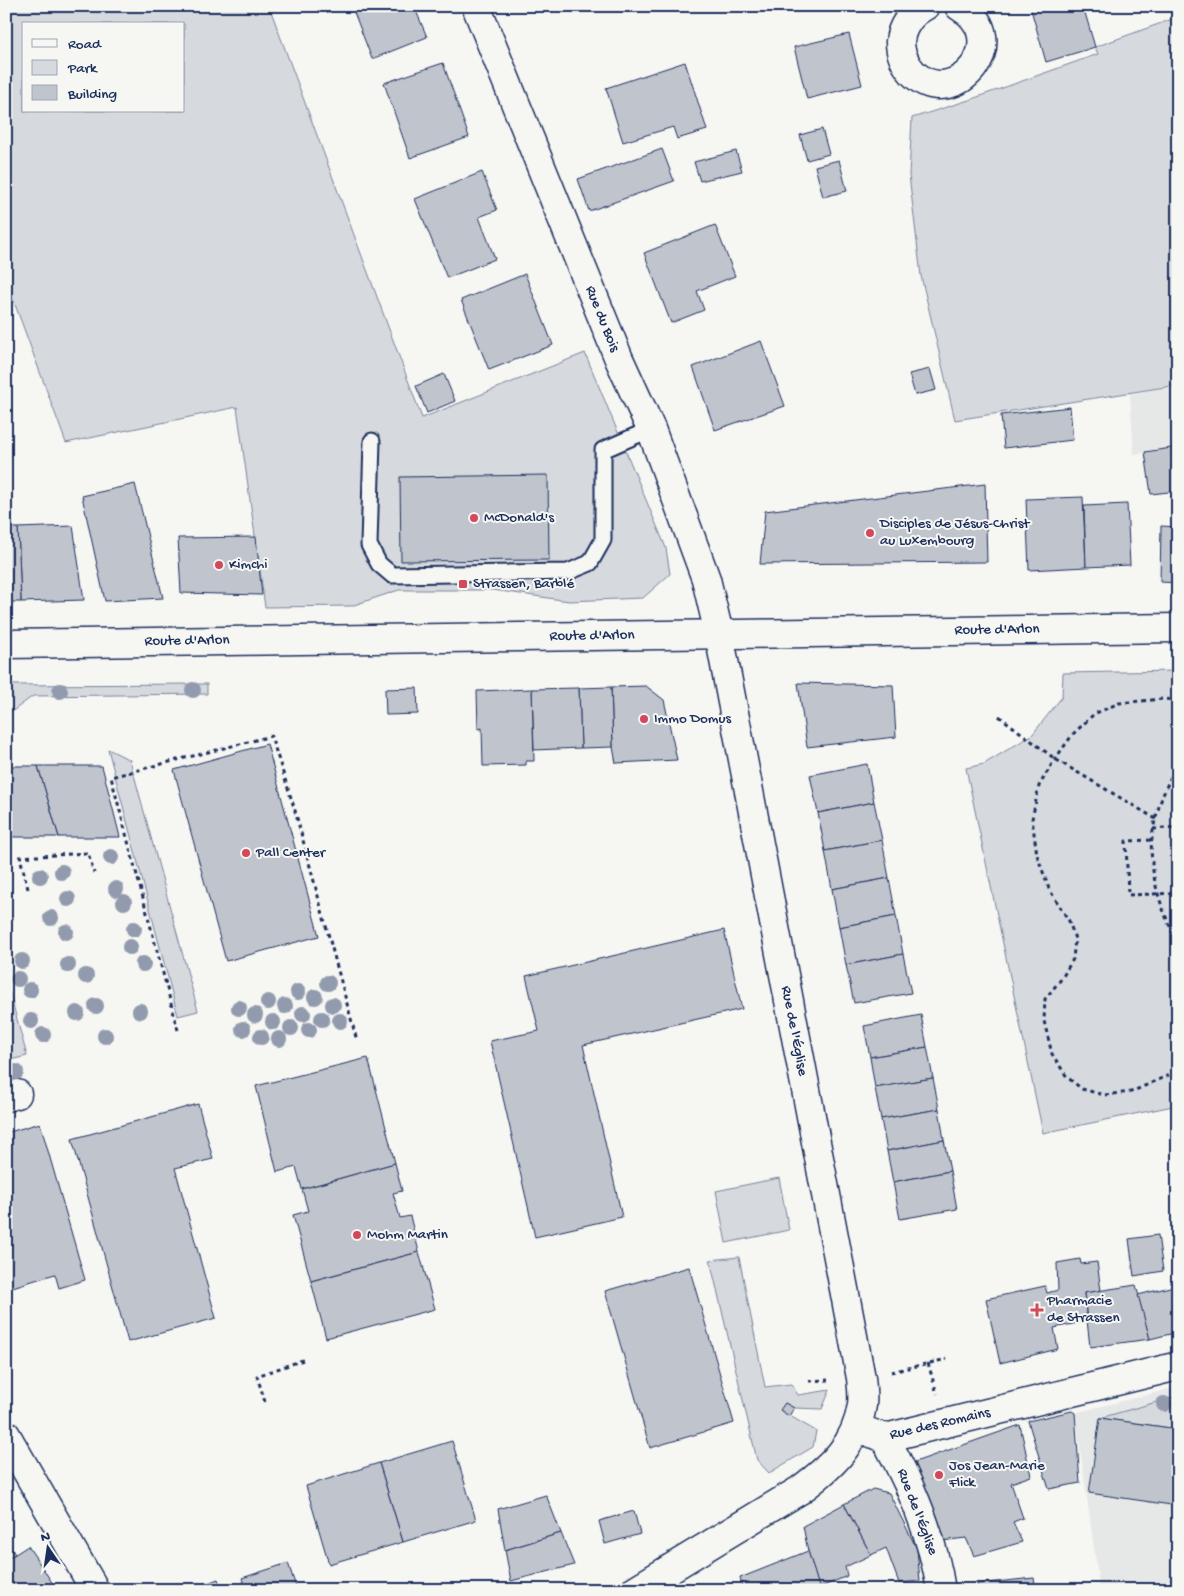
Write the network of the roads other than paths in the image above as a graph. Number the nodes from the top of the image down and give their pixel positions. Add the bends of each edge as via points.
1 (476, 6) edge
2 (924, 6) edge
3 (958, 6) edge
4 (651, 430) junction
5 (372, 441) dead end
6 (1178, 628) edge
7 (719, 634) junction
8 (6, 644) edge
9 (1178, 1366) edge
10 (857, 1428) junction
11 (6, 1435) edge
12 (885, 1438) junction
13 (95, 1590) edge
14 (635, 1590) edge
15 (941, 1590) edge

1 - 4 street, Rue du Bois via 611,341
2 - 3 street via 908,19 902,31 902,56 917,77 941,85 968,75 982,50 982,36 977,23
4 - 5 lane via 603,450 603,540 590,563 568,572 392,575 379,564 368,545
4 - 7 street, Rue du Bois via 706,578
6 - 7 street, Route d'Arlon
7 - 8 street, Route d'Arlon
7 - 10 street, Rue de l'Église via 862,1378 862,1404
9 - 12 street, Rue des Romains
10 - 12 street, Rue des Romains
10 - 14 street via 844,1450 807,1485
11 - 13 street
12 - 15 street, Rue de l'Église via 914,1498 938,1566

